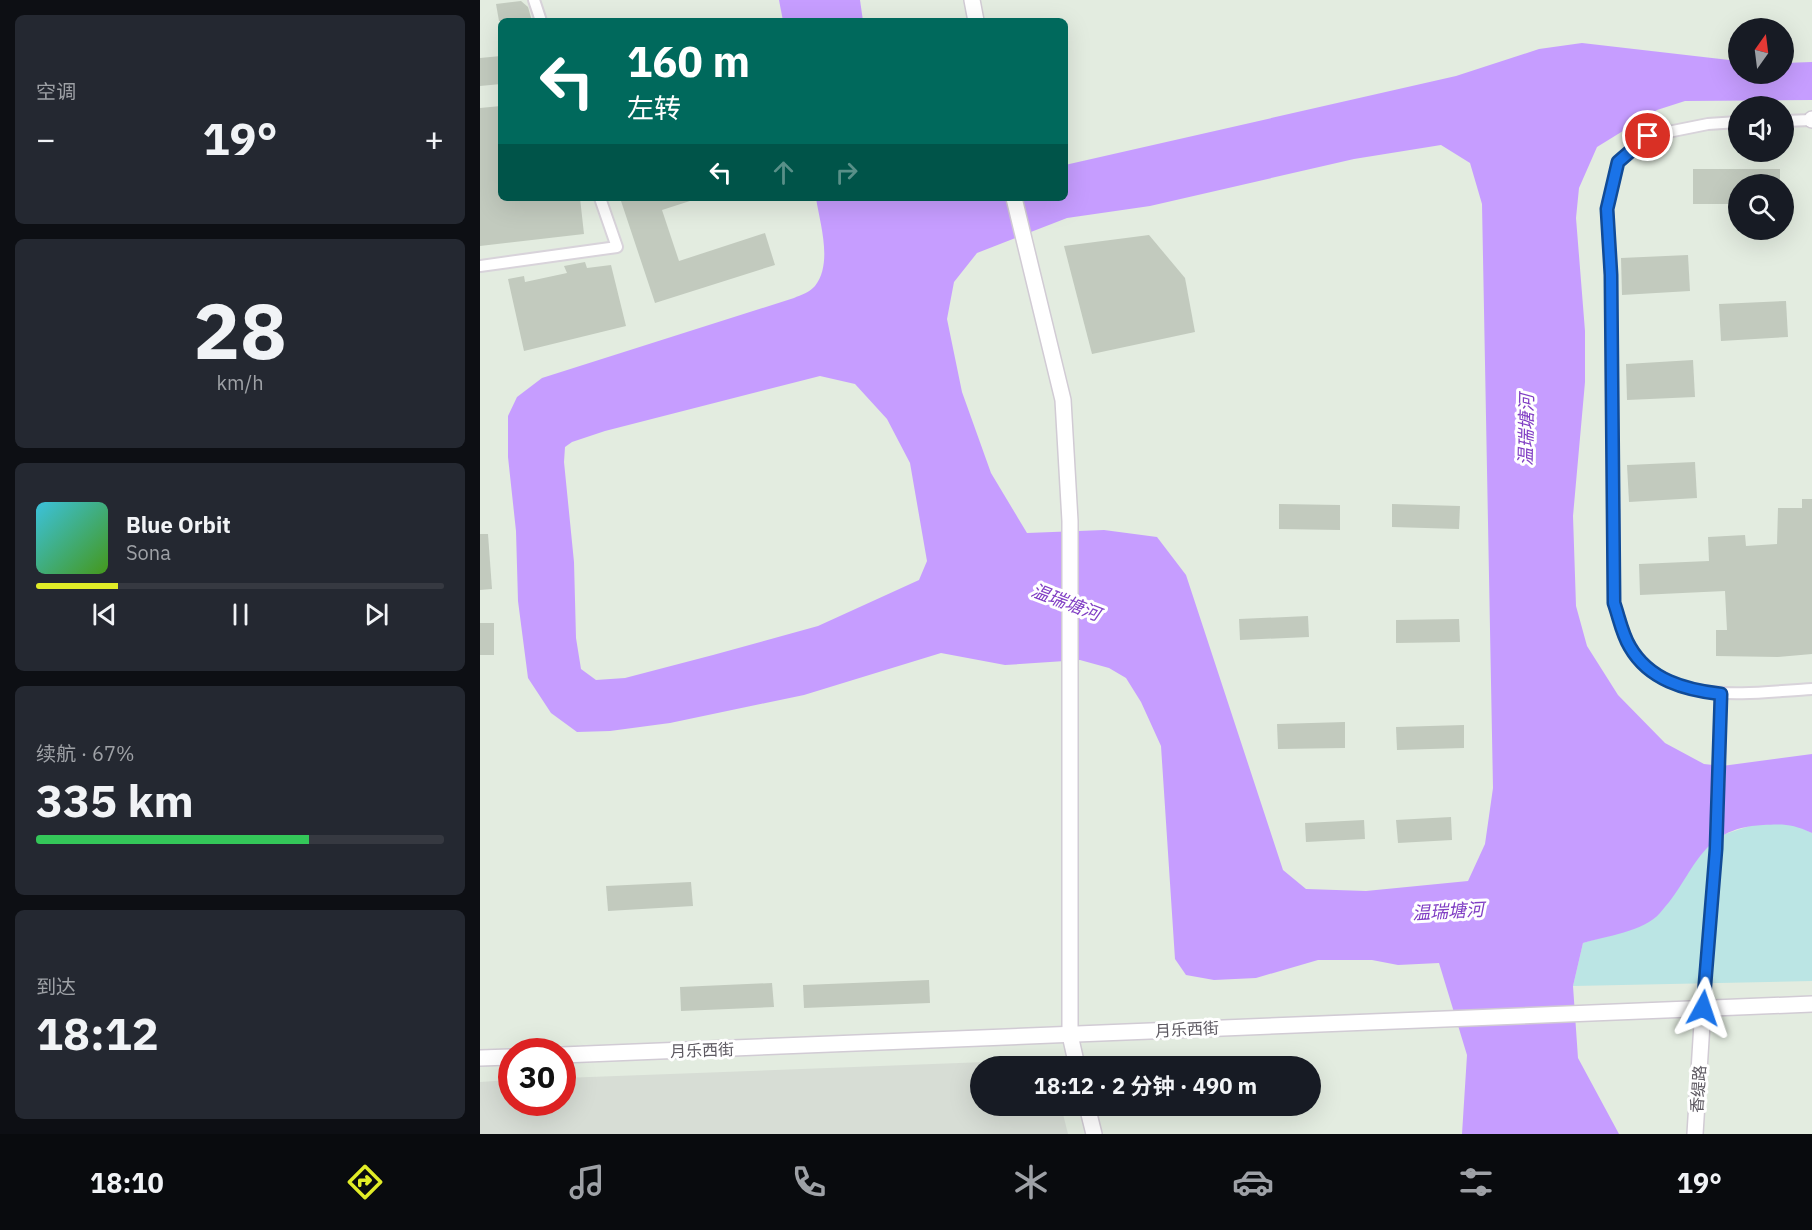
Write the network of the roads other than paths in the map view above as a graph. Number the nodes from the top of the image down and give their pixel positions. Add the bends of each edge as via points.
1 (534, 0) edge
2 (972, 0) edge
3 (540, 18) edge
4 (975, 18) edge
5 (1812, 120) edge
6 (1794, 121) edge
7 (1728, 123) edge
8 (601, 201) edge
9 (1015, 201) edge
10 (480, 266) edge
11 (1812, 689) edge
12 (1721, 694) junction
13 (1812, 1004) edge
14 (1703, 1008) junction
15 (1070, 1035) junction
16 (576, 1054) edge
17 (1075, 1056) edge
18 (498, 1057) edge
19 (480, 1058) edge
20 (1090, 1116) edge
21 (1094, 1134) edge
22 (1695, 1134) edge

1 - 3 street
2 - 4 main road
5 - 6 street
7 - 12 street via 1708,123 1648,136 1618,162 1607,209 1614,603 1630,647 1653,673 1677,686
8 - 10 street via 617,247
9 - 15 main road via 1063,400 1070,520
11 - 12 street
12 - 14 street via 1716,849
13 - 14 main road, 月乐西街
14 - 15 main road, 月乐西街
14 - 22 main road, 香缇路
15 - 16 main road, 月乐西街
15 - 17 main road
18 - 19 main road
20 - 21 main road

